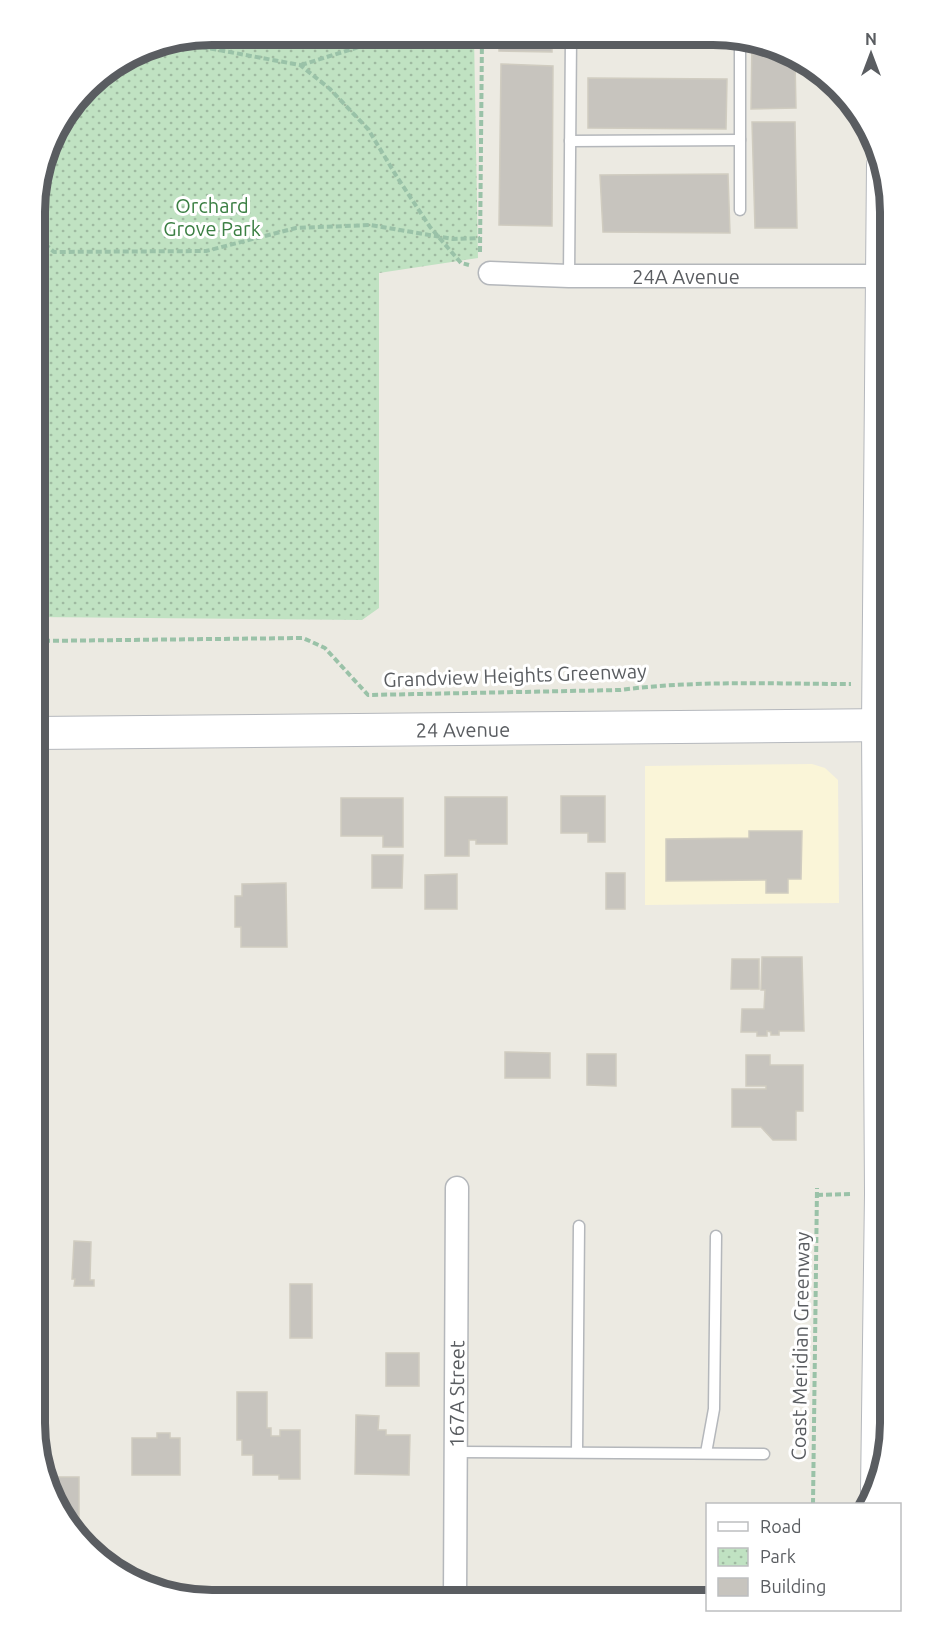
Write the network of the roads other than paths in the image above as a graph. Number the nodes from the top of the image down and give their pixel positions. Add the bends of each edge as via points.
1 (572, 45) edge
2 (740, 47) edge
3 (740, 140) junction
4 (570, 141) junction
5 (740, 210) dead end
6 (490, 273) road end
7 (569, 276) junction
8 (880, 276) edge
9 (880, 725) edge
10 (45, 733) edge
11 (457, 1188) dead end
12 (579, 1226) dead end
13 (716, 1236) dead end
14 (880, 1268) edge
15 (457, 1452) junction
16 (577, 1452) junction
17 (878, 1452) edge
18 (706, 1454) junction
19 (764, 1454) dead end
20 (454, 1590) edge

1 - 4 lane
2 - 3 lane
3 - 4 lane
3 - 5 lane
4 - 7 lane
6 - 7 street, 24A Avenue
7 - 8 street, 24A Avenue
9 - 10 main road, 24 Avenue
11 - 15 street, 167A Street
12 - 16 lane
13 - 18 lane via 714,1409
14 - 17 main road
15 - 16 lane
15 - 20 street, 167A Street
16 - 18 lane
18 - 19 lane

